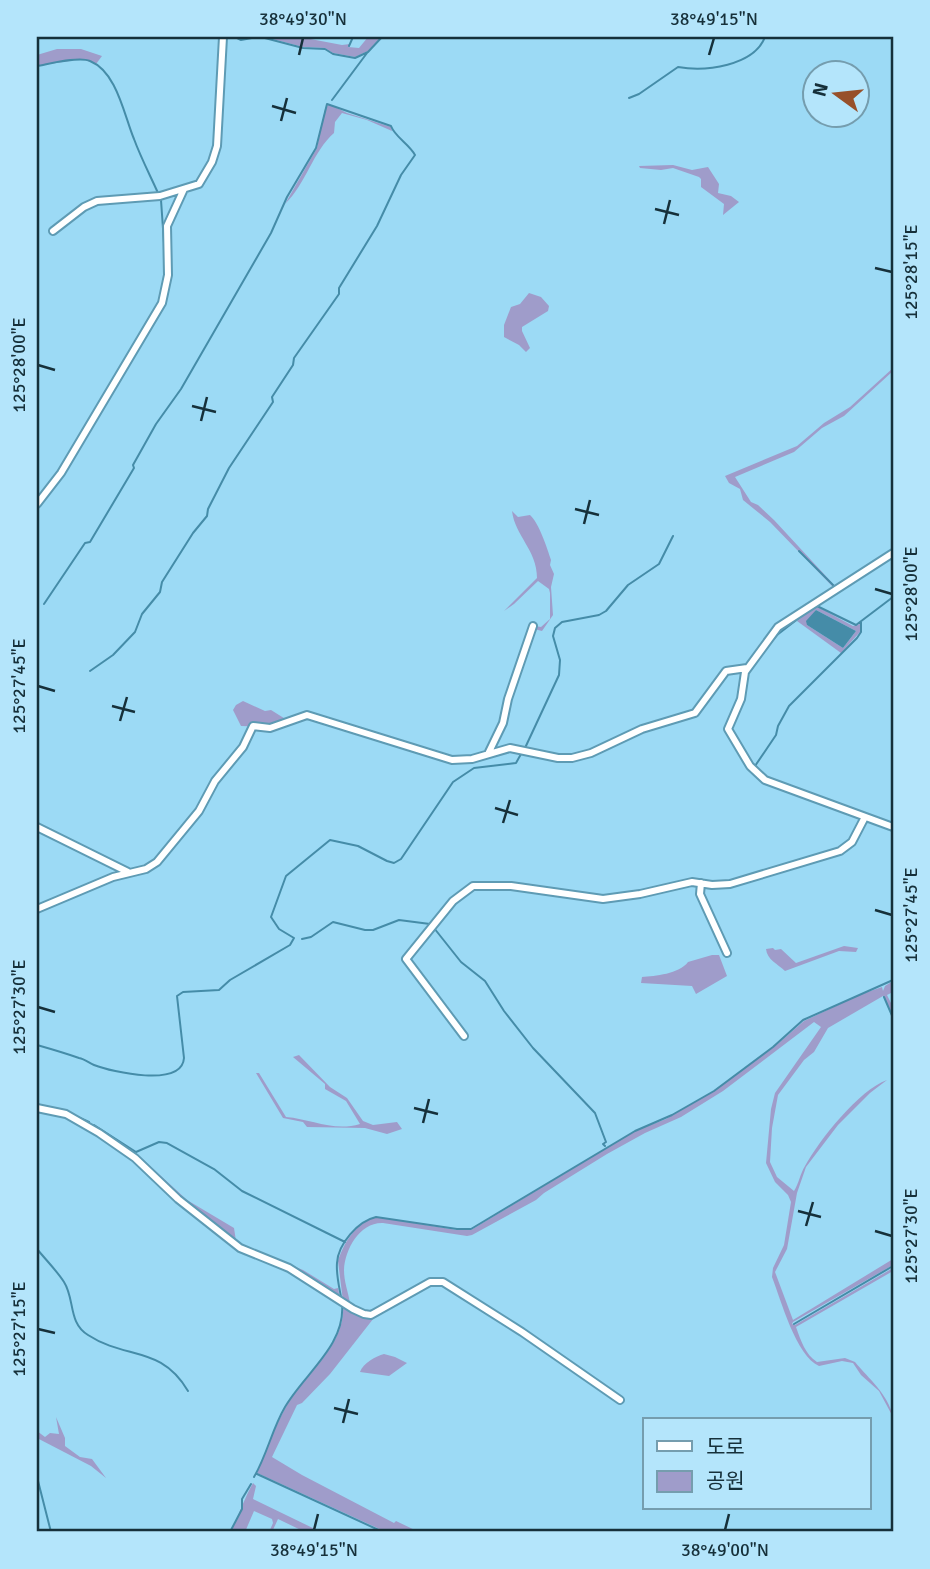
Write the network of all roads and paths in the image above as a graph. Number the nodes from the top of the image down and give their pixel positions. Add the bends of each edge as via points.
1 (223, 37) edge
2 (184, 189) junction
3 (53, 231) dead end
4 (37, 504) edge
5 (893, 553) edge
6 (533, 626) dead end
7 (747, 668) junction
8 (488, 754) junction
9 (865, 817) junction
10 (37, 827) edge
11 (893, 827) edge
12 (128, 872) junction
13 (701, 883) junction
14 (37, 909) edge
15 (727, 953) dead end
16 (464, 1036) dead end
17 (37, 1108) edge
18 (620, 1400) dead end

1 - 2 street via 215,153 198,184
2 - 3 street via 148,198 97,201
2 - 4 street via 167,226 169,275 162,303 61,473
5 - 7 street via 778,627
6 - 8 street via 503,723
7 - 8 street via 726,671 690,716 642,729 591,753 558,758 510,748
7 - 9 street via 728,729 750,766 772,783
8 - 12 street via 452,760 307,715 270,729 253,726 191,822 151,867
9 - 11 street
9 - 13 street via 852,842 830,855 730,884
10 - 12 street
12 - 14 street
13 - 15 street via 698,889
13 - 16 street via 603,899 511,886 468,888 406,960
17 - 18 street via 66,1114 89,1126 140,1162 236,1246 300,1274 361,1313 376,1313 430,1282 443,1282

